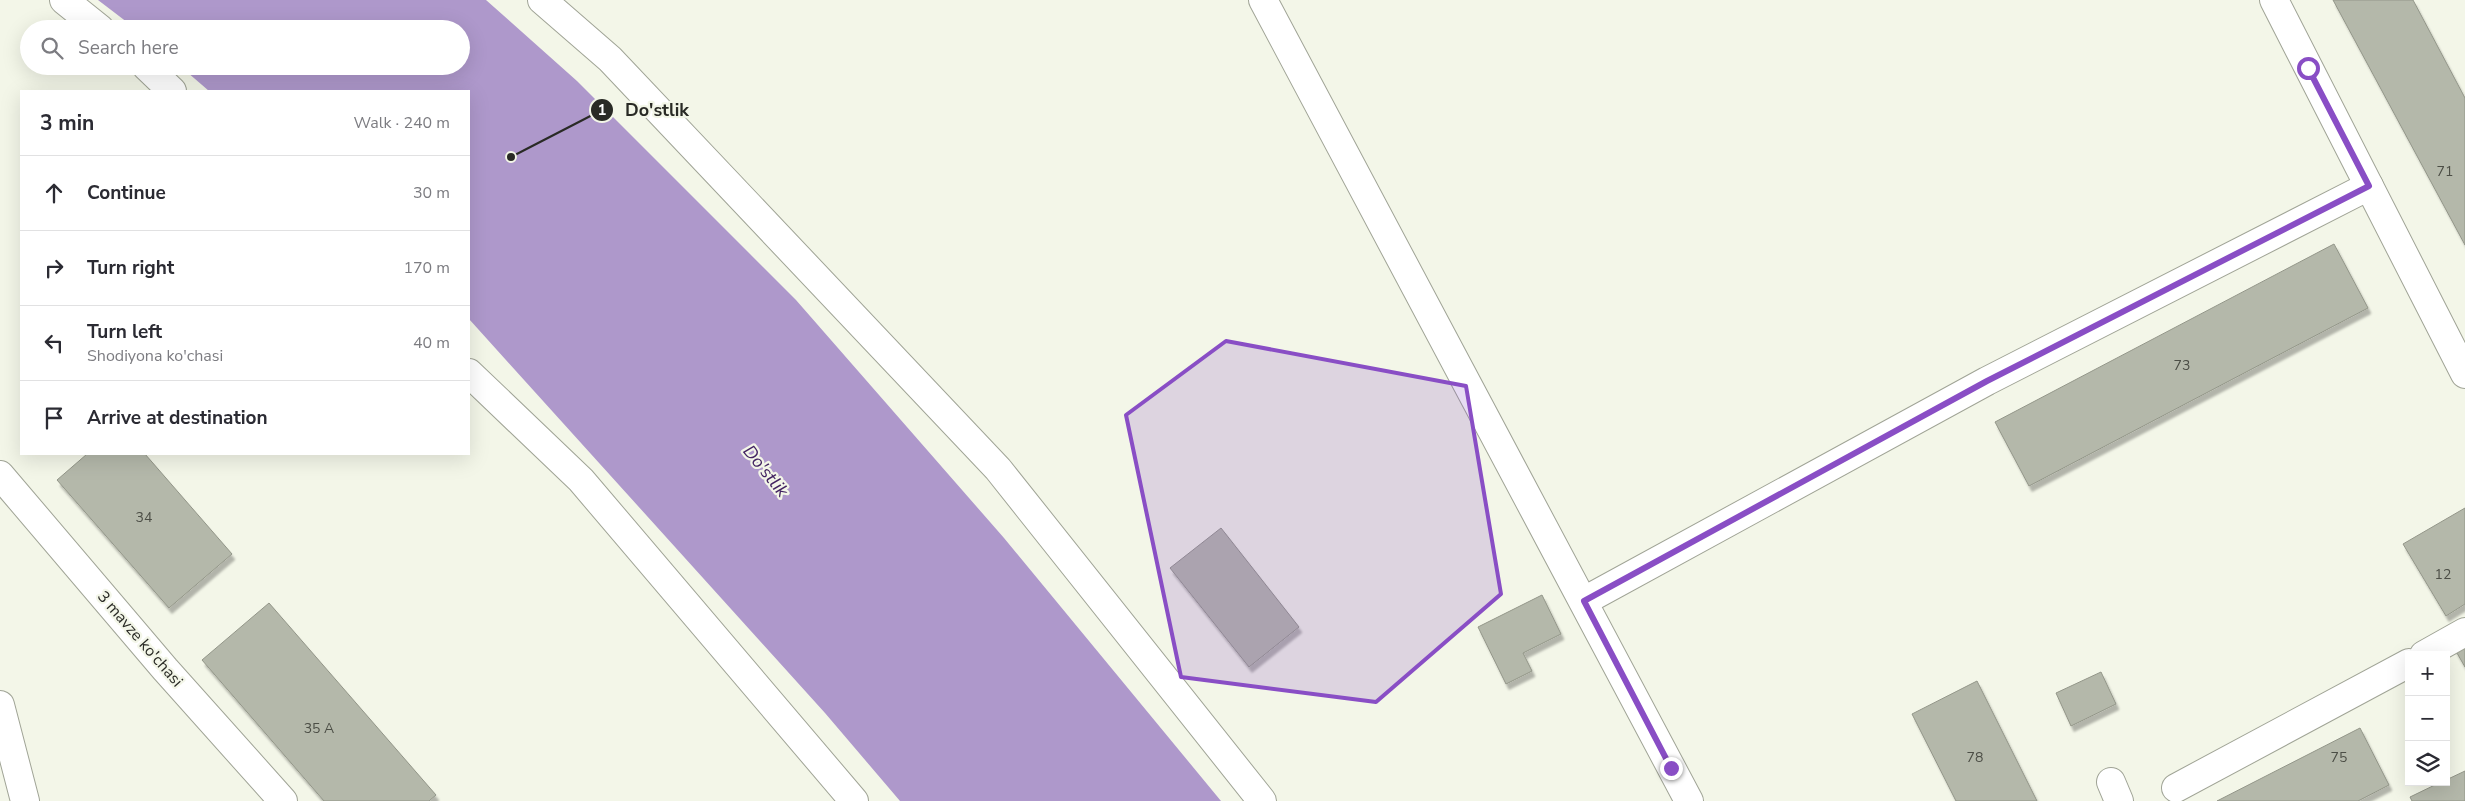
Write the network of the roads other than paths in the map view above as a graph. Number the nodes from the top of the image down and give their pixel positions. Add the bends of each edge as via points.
1 (64, 0) edge
2 (542, 0) edge
3 (1263, 0) edge
4 (2274, 0) edge
5 (89, 20) edge
6 (155, 75) edge
7 (171, 90) edge
8 (2369, 186) junction
9 (470, 374) edge
10 (2465, 374) edge
11 (0, 475) edge
12 (1584, 601) junction
13 (2465, 632) edge
14 (2431, 651) edge
15 (2405, 665) edge
16 (0, 705) edge
17 (2176, 788) dead end
18 (25, 801) edge
19 (283, 801) edge
20 (854, 801) edge
21 (1262, 801) edge
22 (1689, 801) edge

1 - 5 street
2 - 21 street via 610,59 998,469 1071,565
3 - 12 street
4 - 8 street
6 - 7 street
8 - 10 street
8 - 12 street via 1987,381
9 - 20 street via 582,480
11 - 19 street, 3 mavze ko'chasi via 165,669
12 - 22 street
13 - 14 street
15 - 17 street
16 - 18 street

